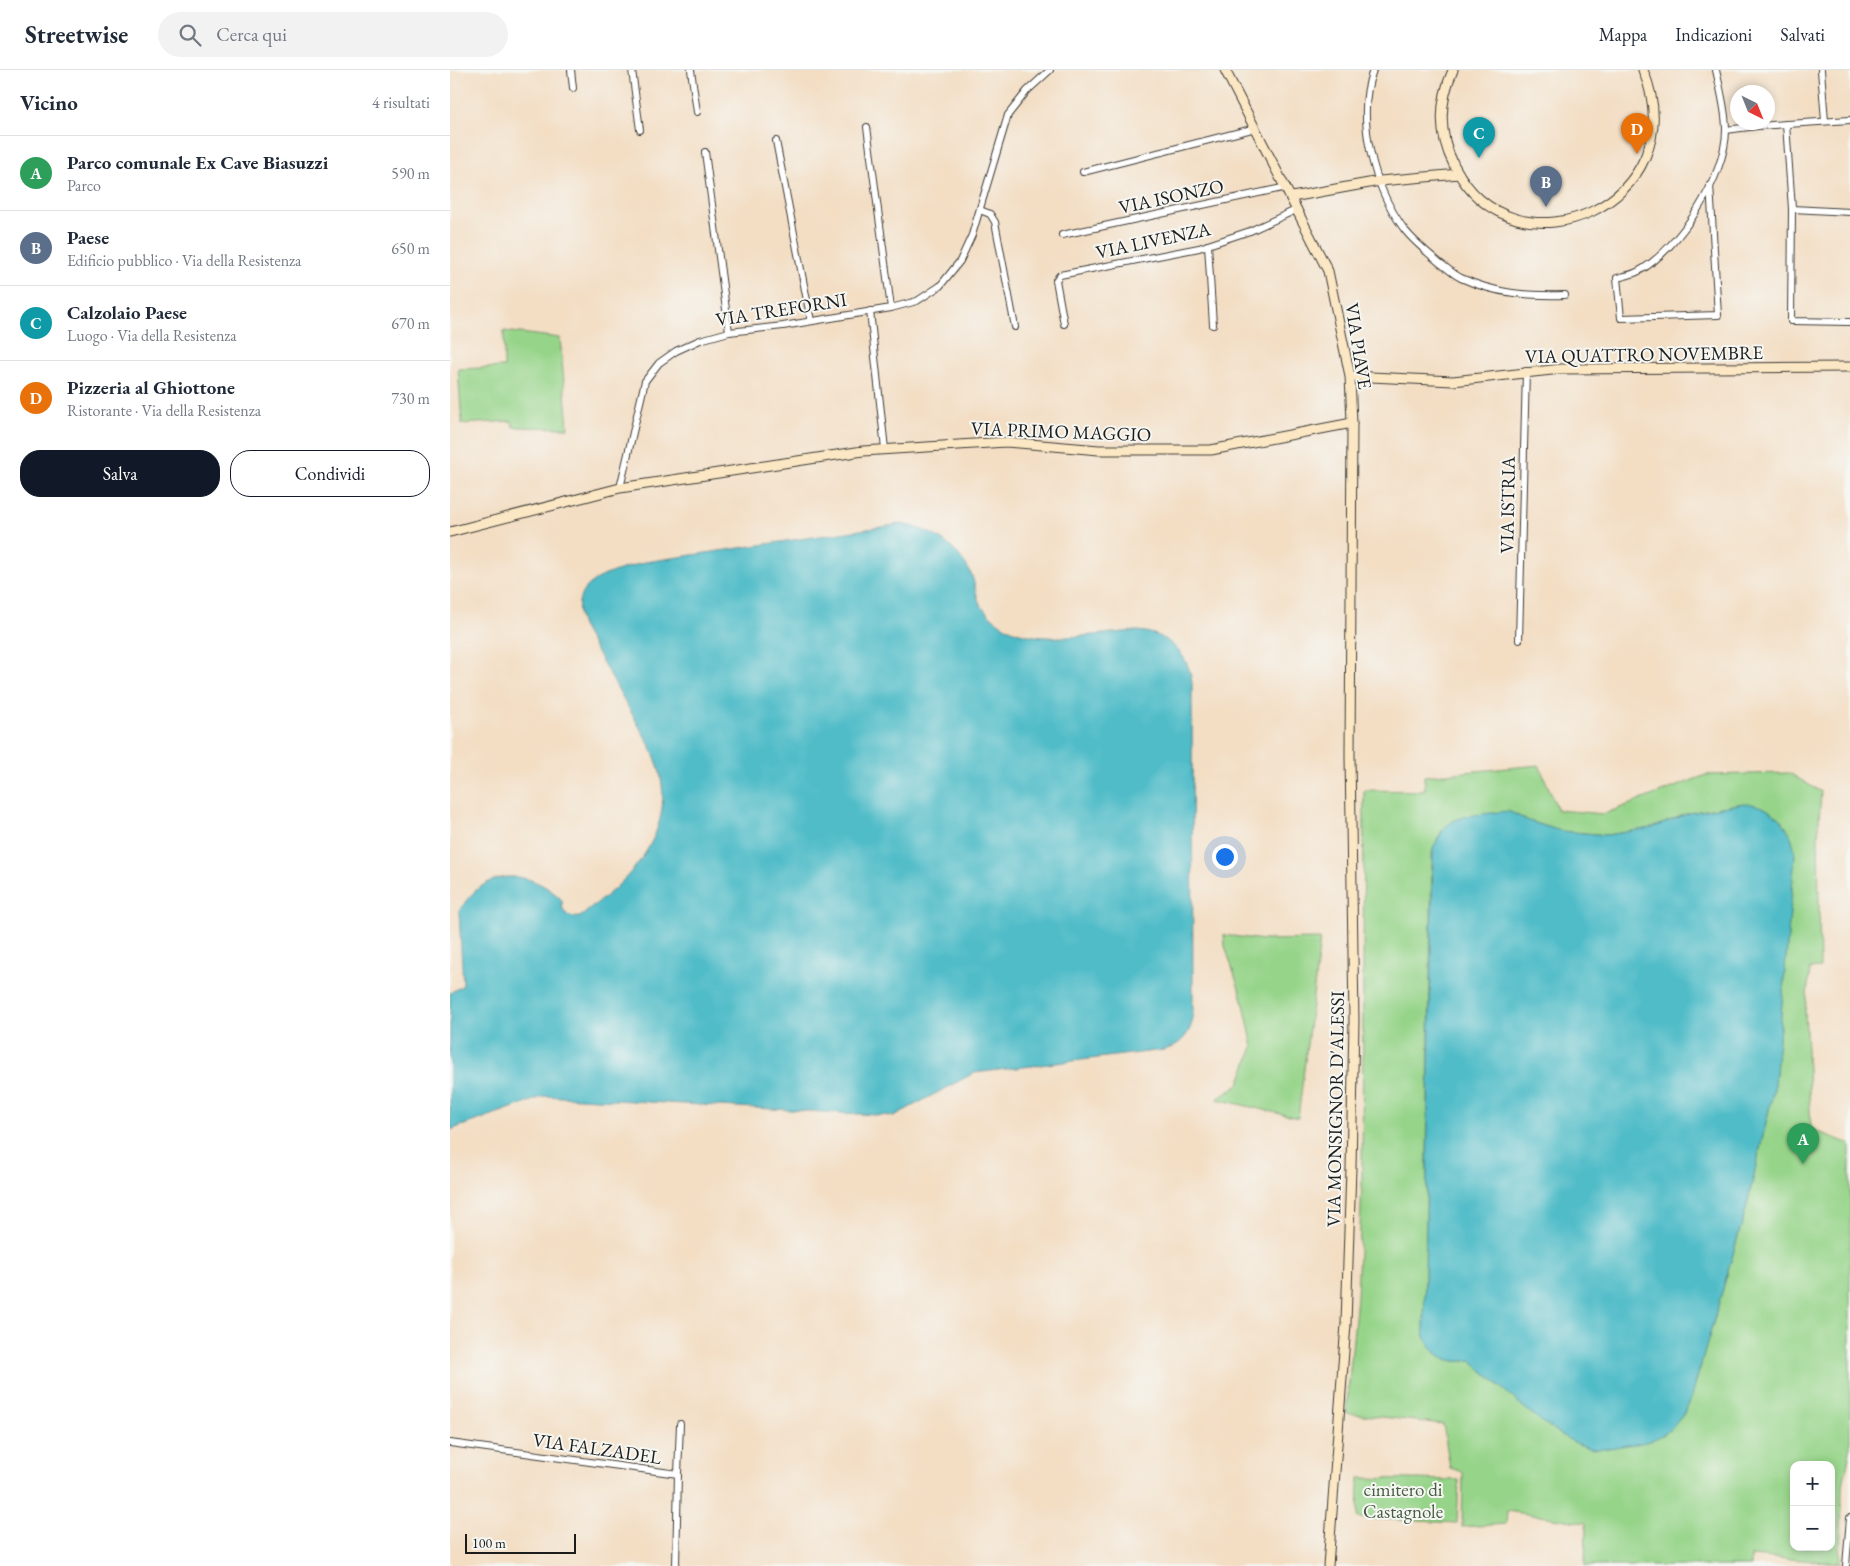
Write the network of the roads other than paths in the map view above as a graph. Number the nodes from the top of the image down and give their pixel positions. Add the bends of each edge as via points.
1 (571, 70) edge
2 (632, 70) edge
3 (691, 70) edge
4 (1050, 70) edge
5 (1226, 70) edge
6 (1373, 70) edge
7 (1453, 70) edge
8 (1643, 70) edge
9 (1716, 70) edge
10 (1821, 70) edge
11 (573, 88) dead end
12 (696, 112) dead end
13 (1850, 120) edge
14 (1825, 121) junction
15 (1786, 124) junction
16 (867, 127) dead end
17 (1256, 128) junction
18 (640, 130) dead end
19 (1726, 130) junction
20 (776, 142) dead end
21 (705, 152) dead end
22 (1083, 172) dead end
23 (1459, 174) junction
24 (1380, 181) junction
25 (1710, 185) junction
26 (1287, 187) junction
27 (1292, 197) junction
28 (1298, 209) junction
29 (1792, 209) junction
30 (980, 210) junction
31 (1850, 212) edge
32 (1062, 235) dead end
33 (1208, 245) junction
34 (1565, 295) dead end
35 (891, 308) junction
36 (870, 311) junction
37 (811, 321) junction
38 (1850, 322) edge
39 (1064, 324) dead end
40 (1213, 325) dead end
41 (1015, 327) dead end
42 (729, 332) junction
43 (1850, 367) edge
44 (1526, 371) junction
45 (1350, 376) junction
46 (1352, 423) junction
47 (885, 449) junction
48 (620, 488) junction
49 (450, 532) edge
50 (1519, 640) dead end
51 (1350, 652) joint
52 (680, 1424) dead end
53 (450, 1443) edge
54 (678, 1474) junction
55 (1850, 1518) edge
56 (676, 1566) edge
57 (1328, 1566) edge
58 (1846, 1566) edge

1 - 11 street
2 - 18 street
3 - 12 street
4 - 30 street, VIA TREFORNI via 1008,115
5 - 17 main road, VIA PIAVE
6 - 24 street via 1365,116 1373,163
7 - 23 main road via 1446,86 1442,132 1448,154
8 - 23 main road via 1653,103 1654,122 1645,159 1624,190 1593,212 1556,222 1519,218 1485,202
9 - 19 street
10 - 14 street
13 - 14 street
14 - 15 street
15 - 19 street
15 - 29 street
16 - 35 street
17 - 22 street
17 - 26 main road, VIA PIAVE
19 - 25 street via 1717,172
20 - 37 street
21 - 42 street
23 - 24 main road
24 - 27 main road
24 - 34 street via 1405,230 1460,278 1499,292 1524,296
25 - 25 street via 1687,225 1664,252 1638,272 1617,278 1621,318 1718,315
26 - 27 main road, VIA PIAVE
26 - 32 street, VIA ISONZO
27 - 28 main road, VIA PIAVE
28 - 33 street, VIA LIVENZA via 1250,231
28 - 45 main road, VIA PIAVE via 1328,271
29 - 31 street
29 - 38 street via 1791,321
30 - 35 street, VIA TREFORNI via 967,248 950,275 927,296
30 - 41 street via 990,214 995,222
33 - 39 street, VIA LIVENZA via 1060,275 1056,280
33 - 40 street
35 - 36 street, VIA TREFORNI
36 - 37 street, VIA TREFORNI
36 - 47 street
37 - 42 street, VIA TREFORNI
42 - 48 street, VIA TREFORNI via 676,351 650,373 642,390
43 - 44 main road, VIA QUATTRO NOVEMBRE
44 - 45 main road, VIA QUATTRO NOVEMBRE via 1453,381
44 - 50 street, VIA ISTRIA
45 - 46 main road, VIA PIAVE
46 - 47 main road, VIA PRIMO MAGGIO via 1211,450 1099,450 1006,442
46 - 51 main road, VIA PIAVE
47 - 48 main road, VIA PRIMO MAGGIO
48 - 49 main road
51 - 57 main road, VIA MONSIGNOR D'ALESSI via 1354,1021 1351,1168 1346,1324
52 - 54 street
53 - 54 street, VIA FALZADEL
54 - 56 street, VIA FALZADEL
55 - 58 street

